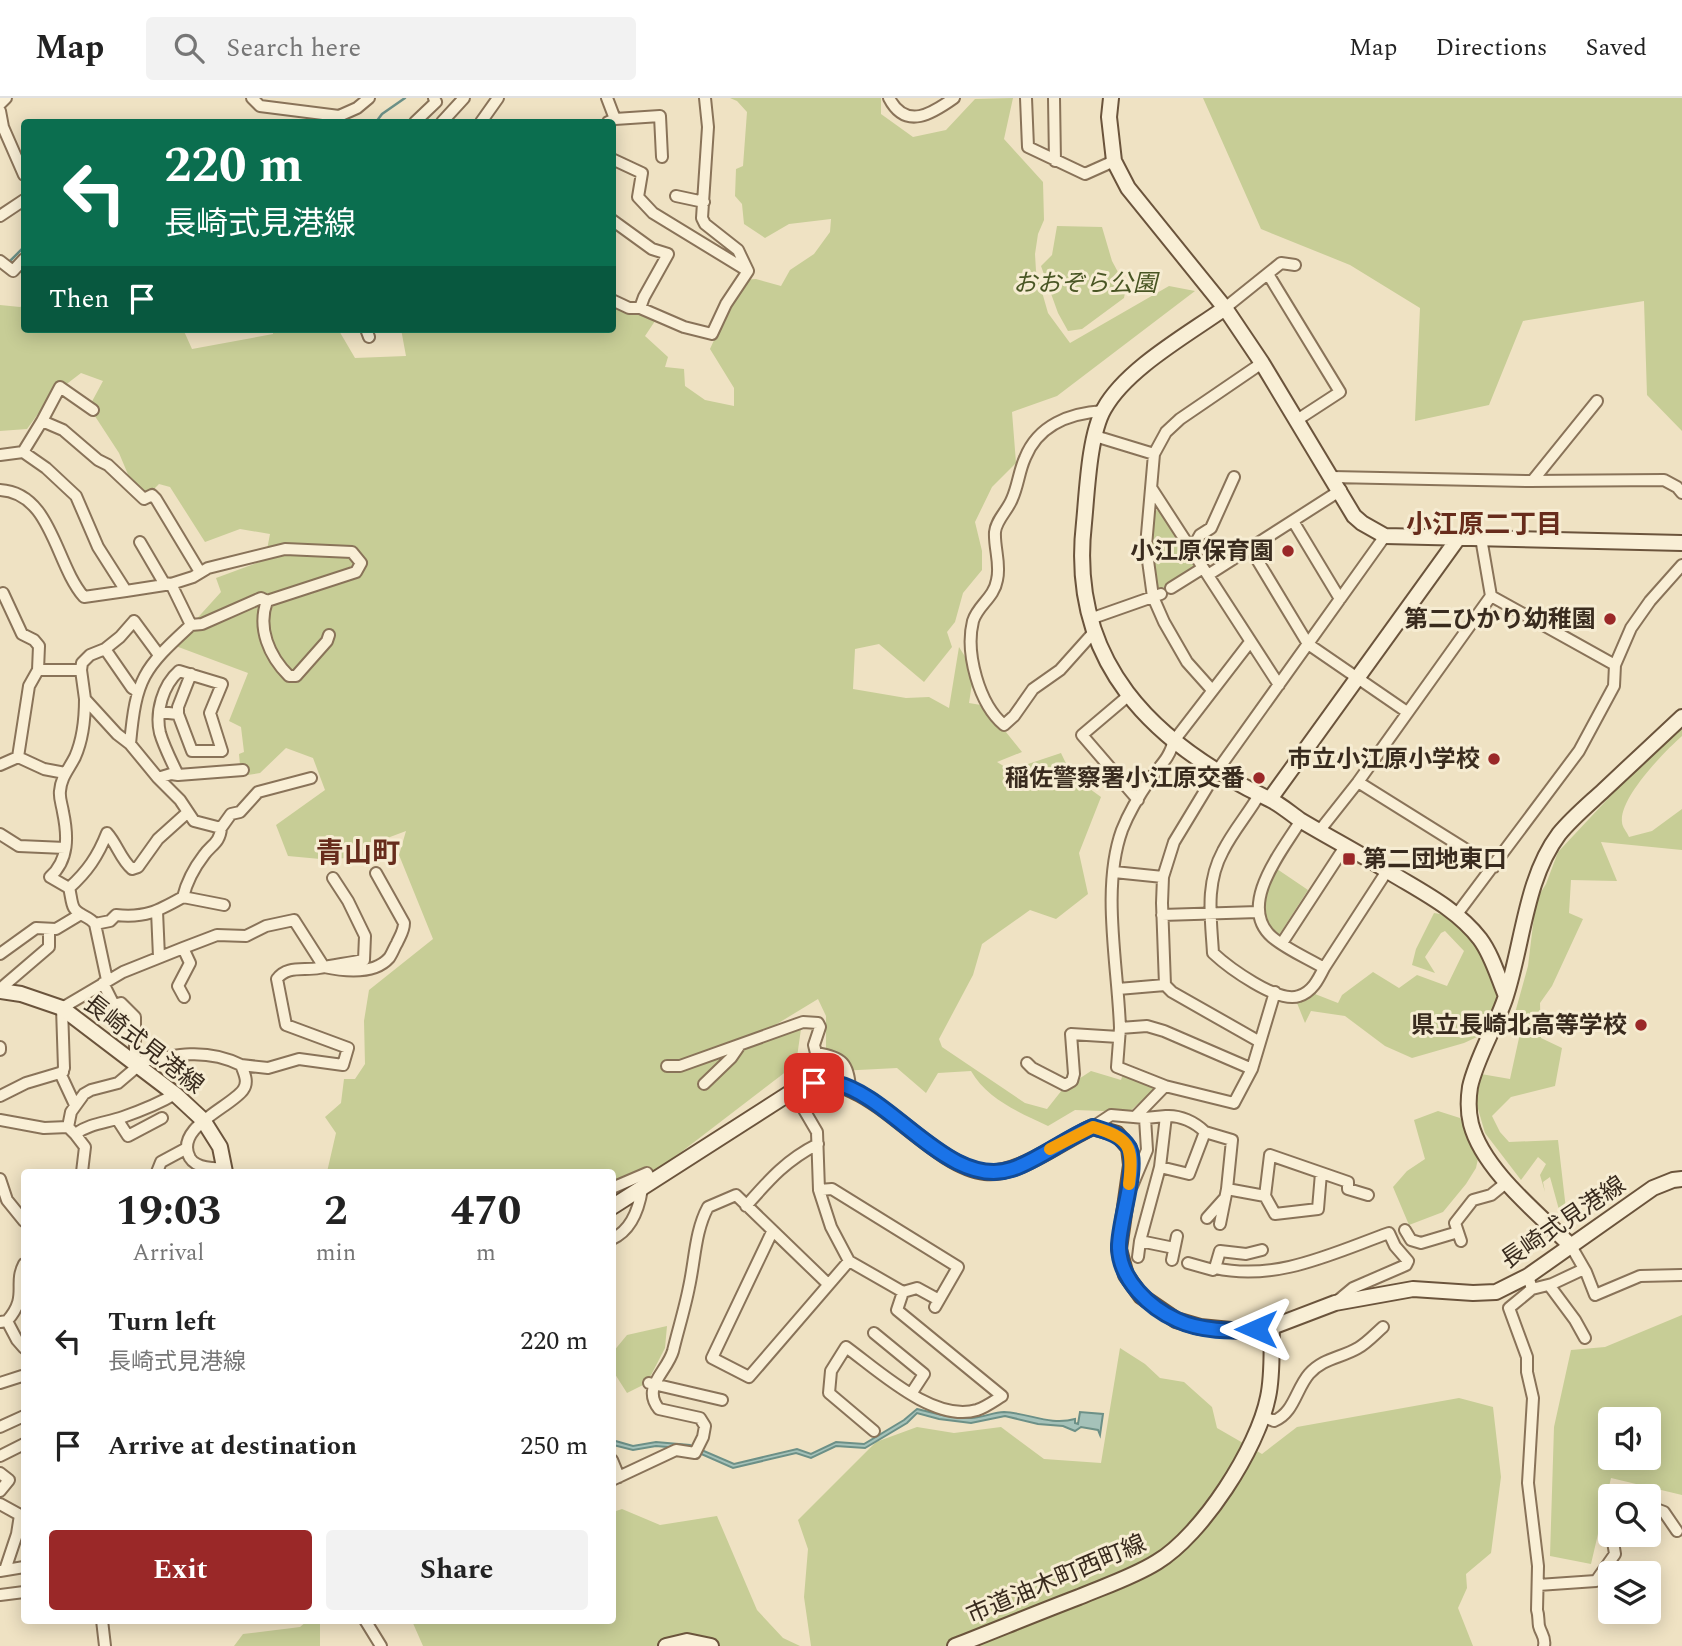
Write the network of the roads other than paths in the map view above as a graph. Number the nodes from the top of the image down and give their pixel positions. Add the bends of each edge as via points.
1 (6, 98) edge
2 (252, 98) edge
3 (369, 98) edge
4 (464, 98) edge
5 (498, 98) edge
6 (607, 98) edge
7 (705, 98) edge
8 (889, 98) edge
9 (954, 98) edge
10 (1026, 98) edge
11 (1054, 98) edge
12 (1111, 98) edge
13 (437, 99) edge
14 (0, 104) edge
15 (279, 105) edge
16 (0, 111) edge
17 (418, 119) edge
18 (445, 119) edge
19 (483, 119) edge
20 (612, 119) edge
21 (616, 121) edge
22 (662, 157) dead end
23 (616, 161) edge
24 (1055, 161) junction
25 (1114, 161) junction
26 (21, 168) edge
27 (676, 196) dead end
28 (21, 202) edge
29 (704, 202) junction
30 (0, 216) edge
31 (616, 223) edge
32 (0, 261) edge
33 (21, 262) edge
34 (1295, 265) dead end
35 (748, 271) junction
36 (1268, 274) junction
37 (616, 302) edge
38 (640, 308) junction
39 (1225, 308) junction
40 (1262, 363) junction
41 (1597, 401) dead end
42 (93, 410) dead end
43 (1102, 411) junction
44 (1297, 420) junction
45 (42, 421) junction
46 (1095, 436) junction
47 (23, 452) junction
48 (1154, 454) junction
49 (0, 455) edge
50 (1234, 477) dead end
51 (1332, 477) junction
52 (1534, 479) junction
53 (1152, 489) junction
54 (0, 490) edge
55 (1341, 490) junction
56 (1682, 494) edge
57 (1293, 521) junction
58 (1385, 536) junction
59 (1459, 537) junction
60 (1481, 538) junction
61 (139, 542) dead end
62 (1682, 543) edge
63 (1250, 548) junction
64 (1191, 551) junction
65 (1682, 565) edge
66 (200, 572) junction
67 (1205, 572) junction
68 (171, 584) junction
69 (2, 590) edge
70 (126, 591) junction
71 (1162, 593) junction
72 (1491, 596) junction
73 (1340, 599) junction
74 (267, 601) junction
75 (0, 610) edge
76 (191, 625) junction
77 (1092, 626) junction
78 (329, 635) dead end
79 (1250, 642) junction
80 (1308, 644) junction
81 (105, 649) junction
82 (159, 655) junction
83 (1615, 665) junction
84 (38, 670) junction
85 (81, 670) junction
86 (191, 674) junction
87 (1356, 678) junction
88 (1279, 685) junction
89 (1212, 690) junction
90 (137, 691) junction
91 (1128, 696) junction
92 (85, 699) junction
93 (159, 712) junction
94 (1407, 712) junction
95 (178, 714) junction
96 (1682, 718) edge
97 (1173, 742) junction
98 (130, 744) junction
99 (18, 757) junction
100 (0, 765) edge
101 (243, 770) dead end
102 (1217, 771) junction
103 (65, 773) junction
104 (178, 775) junction
105 (158, 778) junction
106 (311, 778) dead end
107 (1359, 782) junction
108 (1264, 797) junction
109 (1138, 800) junction
110 (188, 812) junction
111 (1301, 820) junction
112 (221, 828) junction
113 (1320, 830) junction
114 (2, 841) edge
115 (1346, 845) junction
116 (65, 848) junction
117 (1494, 867) junction
118 (1387, 871) junction
119 (1114, 872) junction
120 (376, 873) dead end
121 (1163, 877) junction
122 (333, 878) dead end
123 (69, 888) junction
124 (183, 897) junction
125 (224, 905) dead end
126 (157, 911) junction
127 (1258, 912) junction
128 (1209, 913) junction
129 (81, 914) junction
130 (1457, 914) junction
131 (1162, 915) junction
132 (94, 923) junction
133 (48, 930) junction
134 (1282, 943) junction
135 (183, 948) junction
136 (0, 954) edge
137 (159, 957) junction
138 (324, 967) junction
139 (1324, 968) junction
140 (105, 982) junction
141 (1165, 985) junction
142 (1118, 989) junction
143 (1275, 992) junction
144 (1, 993) edge
145 (1506, 996) junction
146 (184, 997) dead end
147 (62, 1008) junction
148 (1119, 1032) junction
149 (1260, 1042) junction
150 (740, 1045) junction
151 (1027, 1063) dead end
152 (137, 1065) junction
153 (242, 1065) junction
154 (667, 1066) dead end
155 (1252, 1069) junction
156 (63, 1072) junction
157 (705, 1084) dead end
158 (1166, 1086) junction
159 (850, 1090) junction
160 (793, 1091) junction
161 (174, 1094) junction
162 (0, 1096) edge
163 (75, 1105) junction
164 (1166, 1116) junction
165 (162, 1118) dead end
166 (1140, 1118) junction
167 (117, 1119) junction
168 (0, 1120) edge
169 (203, 1120) junction
170 (1093, 1127) junction
171 (71, 1130) junction
172 (1205, 1132) junction
173 (818, 1144) junction
174 (187, 1148) junction
175 (1160, 1167) junction
176 (82, 1169) edge
177 (158, 1169) edge
178 (218, 1169) edge
179 (225, 1169) edge
180 (1321, 1173) junction
181 (0, 1179) edge
182 (1682, 1179) edge
183 (1507, 1182) junction
184 (647, 1185) junction
185 (616, 1186) edge
186 (819, 1190) junction
187 (1226, 1193) junction
188 (1368, 1195) dead end
189 (1265, 1196) junction
190 (1127, 1198) junction
191 (616, 1204) edge
192 (746, 1206) junction
193 (21, 1217) edge
194 (1207, 1219) dead end
195 (1220, 1224) dead end
196 (1405, 1230) dead end
197 (772, 1232) junction
198 (1177, 1236) dead end
199 (616, 1237) edge
200 (1140, 1241) junction
201 (1571, 1246) junction
202 (1262, 1250) dead end
203 (1138, 1257) dead end
204 (849, 1261) junction
205 (1188, 1263) dead end
206 (1216, 1268) junction
207 (1584, 1269) junction
208 (21, 1272) edge
209 (1682, 1275) edge
210 (1530, 1283) junction
211 (828, 1284) junction
212 (1549, 1285) junction
213 (902, 1292) junction
214 (1335, 1303) junction
215 (3, 1322) edge
216 (1383, 1327) dead end
217 (1272, 1328) junction
218 (874, 1333) dead end
219 (1585, 1338) dead end
220 (21, 1345) edge
221 (21, 1376) edge
222 (0, 1383) edge
223 (650, 1384) junction
224 (911, 1394) junction
225 (722, 1400) dead end
226 (1261, 1416) junction
227 (21, 1417) edge
228 (0, 1427) edge
229 (874, 1431) dead end
230 (21, 1446) edge
231 (0, 1456) edge
232 (0, 1473) edge
233 (616, 1479) edge
234 (0, 1491) edge
235 (0, 1504) edge
236 (1661, 1511) edge
237 (1677, 1531) dead end
238 (1614, 1547) edge
239 (4, 1564) edge
240 (1538, 1585) junction
241 (21, 1592) edge
242 (0, 1595) edge
243 (102, 1624) edge
244 (367, 1624) edge
245 (105, 1646) edge
246 (381, 1646) edge
247 (666, 1646) edge
248 (711, 1646) edge
249 (955, 1646) edge
250 (1544, 1646) edge

1 - 14 street
2 - 15 street via 260,106
3 - 15 street via 339,116
4 - 18 street
5 - 19 street
6 - 20 street
7 - 29 street
8 - 9 street via 910,117 934,112
10 - 24 street via 1028,147
11 - 24 street
12 - 25 street
13 - 17 street
16 - 26 street via 2,127
21 - 22 street via 660,116
23 - 35 street via 642,173 638,197 653,213
24 - 25 street via 1085,174
25 - 39 street via 1138,203
27 - 29 street
28 - 30 street
29 - 35 street via 705,224 738,250
31 - 38 street via 652,249 668,254
32 - 33 street via 13,271
34 - 36 street via 1281,263
35 - 38 street via 712,334
36 - 39 street
36 - 44 street via 1340,392
37 - 38 street
39 - 40 street
39 - 43 street via 1126,380
40 - 44 street
40 - 48 street via 1180,419
41 - 52 street
42 - 45 street via 60,387
43 - 46 street
43 - 77 street via 1069,416 1037,439 995,529 999,572 995,592 974,619 972,642 974,673 993,716 1004,725 1014,716 1033,689 1060,670
44 - 51 street
45 - 47 street
45 - 66 street via 63,430 144,499 152,495
46 - 48 street
46 - 77 street via 1080,562
47 - 49 street
47 - 70 street via 76,496 94,538
48 - 53 street
50 - 64 street via 1211,528 1200,535
51 - 52 street
51 - 55 street
52 - 56 street via 1664,480
53 - 64 street
53 - 71 street via 1146,546
54 - 70 street via 19,494 43,516 60,558 84,597
55 - 57 street
55 - 58 street via 1354,516
57 - 63 street
57 - 73 street
58 - 59 street
58 - 73 street
59 - 60 street
59 - 87 street
60 - 62 street
60 - 72 street
61 - 68 street via 164,583
63 - 67 street
63 - 80 street
64 - 67 street
65 - 83 street via 1631,628
66 - 68 street
66 - 74 street via 285,549 352,552 361,563 356,572
67 - 71 street
67 - 79 street
68 - 70 street
68 - 76 street
69 - 75 street
69 - 84 street via 22,634 39,646
71 - 77 street
71 - 89 street via 1164,622 1187,662
72 - 83 street
72 - 94 street
73 - 80 street
74 - 76 street via 261,598
74 - 78 street via 262,618 265,638 289,676 296,676
76 - 82 street
77 - 91 street
79 - 88 street
79 - 89 street
80 - 87 street
80 - 88 street
81 - 82 street via 134,621
81 - 85 street via 90,655
81 - 90 street
82 - 90 street
83 - 117 street via 1614,686 1579,751
84 - 85 street
84 - 99 street via 29,686
85 - 92 street
86 - 93 street via 179,671 174,675
86 - 95 street
86 - 95 street via 222,684 210,713 222,751 191,751
87 - 94 street
87 - 108 street
88 - 102 street
89 - 97 street
90 - 98 street
91 - 97 street
91 - 109 street via 1082,735
92 - 98 street
92 - 103 street via 75,757
93 - 95 street
93 - 104 street via 160,732
94 - 107 street
96 - 145 street via 1580,812 1547,853 1534,879
97 - 102 street
97 - 109 street
98 - 105 street
99 - 100 street
99 - 103 street
101 - 104 street
102 - 108 street
102 - 121 street via 1174,842
103 - 116 street via 59,795 67,830
104 - 105 street
105 - 110 street
106 - 112 street via 258,792
107 - 113 street
107 - 117 street
108 - 111 street
108 - 128 street via 1223,851
109 - 119 street via 1122,829
110 - 112 street via 194,821
110 - 123 street via 132,869 107,833 99,854
111 - 113 street
111 - 127 street via 1263,882
112 - 124 street via 215,847 209,848 191,875
113 - 115 street
114 - 116 street
115 - 118 street
115 - 134 street
116 - 123 street via 60,868 50,877
117 - 130 street
118 - 130 street
118 - 139 street
119 - 121 street
119 - 142 street
120 - 138 street via 404,923 389,958 362,970
121 - 131 street
122 - 138 street via 365,936 364,960
123 - 129 street via 74,908
124 - 125 street
124 - 126 street
126 - 132 street via 116,915 110,921
126 - 137 street
127 - 128 street
127 - 134 street via 1266,930
128 - 131 street
128 - 143 street via 1213,953 1235,973
129 - 132 street
129 - 133 street
130 - 145 street via 1481,940
131 - 141 street
132 - 140 street
133 - 136 street via 36,928
133 - 144 street via 49,947
134 - 139 street
135 - 137 street
135 - 138 street via 217,935 246,936 294,920
135 - 146 street via 190,963 178,986
137 - 140 street
138 - 153 street via 299,968 277,979 286,1025 348,1048 343,1065 299,1059 268,1068
139 - 143 street via 1317,983 1298,997
140 - 147 street
140 - 152 street via 114,1005 121,1003 135,1017
141 - 142 street
141 - 149 street
142 - 148 street
143 - 149 street
144 - 147 street, 長崎式見港線 via 21,994
145 - 183 street via 1474,1075 1468,1109 1485,1153
147 - 152 street, 長崎式見港線
147 - 156 street
148 - 151 street via 1071,1034 1074,1074 1065,1085
148 - 155 street via 1147,1026
148 - 158 street via 1117,1067
149 - 155 street
150 - 154 street via 680,1066
150 - 157 street
150 - 159 street via 803,1023 818,1023 816,1053 834,1056 845,1065
152 - 153 street via 165,1056 214,1054
152 - 161 street, 長崎式見港線
152 - 163 street via 118,1083 89,1091
153 - 169 street via 247,1081 242,1091
155 - 158 street via 1234,1103
156 - 162 street
156 - 163 street
158 - 166 street
159 - 160 street via 835,1082
159 - 170 street via 867,1097 948,1157 985,1172 1011,1170
160 - 173 street via 817,1132
160 - 184 street
161 - 167 street
161 - 169 street, 長崎式見港線
163 - 171 street
164 - 166 street
164 - 172 street via 1175,1115
164 - 175 street
165 - 167 street via 128,1136
166 - 170 street via 1111,1115
166 - 190 street via 1147,1150
167 - 171 street
168 - 171 street
169 - 174 street
169 - 179 street, 長崎式見港線 via 220,1147
170 - 190 street, 長崎式見港線 via 1117,1134 1129,1148
171 - 176 street via 85,1147
172 - 175 street via 1189,1174
172 - 187 street via 1231,1140
173 - 186 street
173 - 192 street via 786,1164
174 - 177 street via 161,1162
174 - 178 street via 191,1160
175 - 200 street
180 - 188 street
180 - 189 street via 1270,1155
180 - 189 street via 1318,1209 1275,1214
181 - 193 street via 7,1200
182 - 201 street, 長崎式見港線 via 1653,1188
183 - 196 street via 1491,1195 1473,1200 1455,1223 1459,1237 1421,1242 1411,1240
183 - 201 street
184 - 185 street via 648,1173
184 - 191 street
184 - 199 street via 639,1208
186 - 204 street
186 - 213 street via 832,1189 958,1267 937,1304 917,1288
187 - 189 street
187 - 194 street
187 - 195 street
190 - 217 street, 長崎式見港線 via 1119,1249 1126,1275 1141,1296 1176,1320 1200,1327
192 - 197 street
192 - 223 street via 736,1195 708,1207 671,1356
197 - 211 street
197 - 211 street via 712,1358 749,1377
198 - 200 street via 1173,1254
200 - 203 street
201 - 207 street
201 - 210 street, 長崎式見港線
202 - 206 street via 1246,1254 1220,1251
204 - 211 street
204 - 213 street
205 - 206 street
206 - 214 street via 1248,1273 1291,1268 1389,1233 1408,1261 1406,1265 1353,1288
207 - 209 street via 1595,1295 1640,1276
207 - 212 street
208 - 215 street via 19,1303
210 - 212 street
210 - 214 street, 長崎式見港線 via 1496,1292 1413,1289
210 - 240 street via 1509,1308 1527,1357 1533,1398 1528,1483
212 - 219 street
213 - 224 street via 897,1310 1002,1396 978,1410 956,1412
214 - 217 street, 長崎式見港線
215 - 220 street
216 - 226 street via 1360,1348 1329,1358 1308,1375 1281,1418 1274,1421
217 - 226 street, 市道油木町西町線 via 1268,1398
218 - 224 street via 924,1374
221 - 222 street
223 - 225 street
223 - 233 street via 659,1409 700,1418 705,1426 703,1437 695,1453 676,1450
224 - 229 street via 846,1347 831,1371 829,1393
226 - 249 street, 市道油木町西町線 via 1221,1496 1159,1562
227 - 228 street
230 - 231 street
232 - 234 street via 9,1480
235 - 239 street via 20,1515
236 - 237 street
238 - 240 street via 1615,1554 1596,1581
240 - 250 street
241 - 242 street
243 - 245 street
244 - 246 street
247 - 248 street via 687,1641

